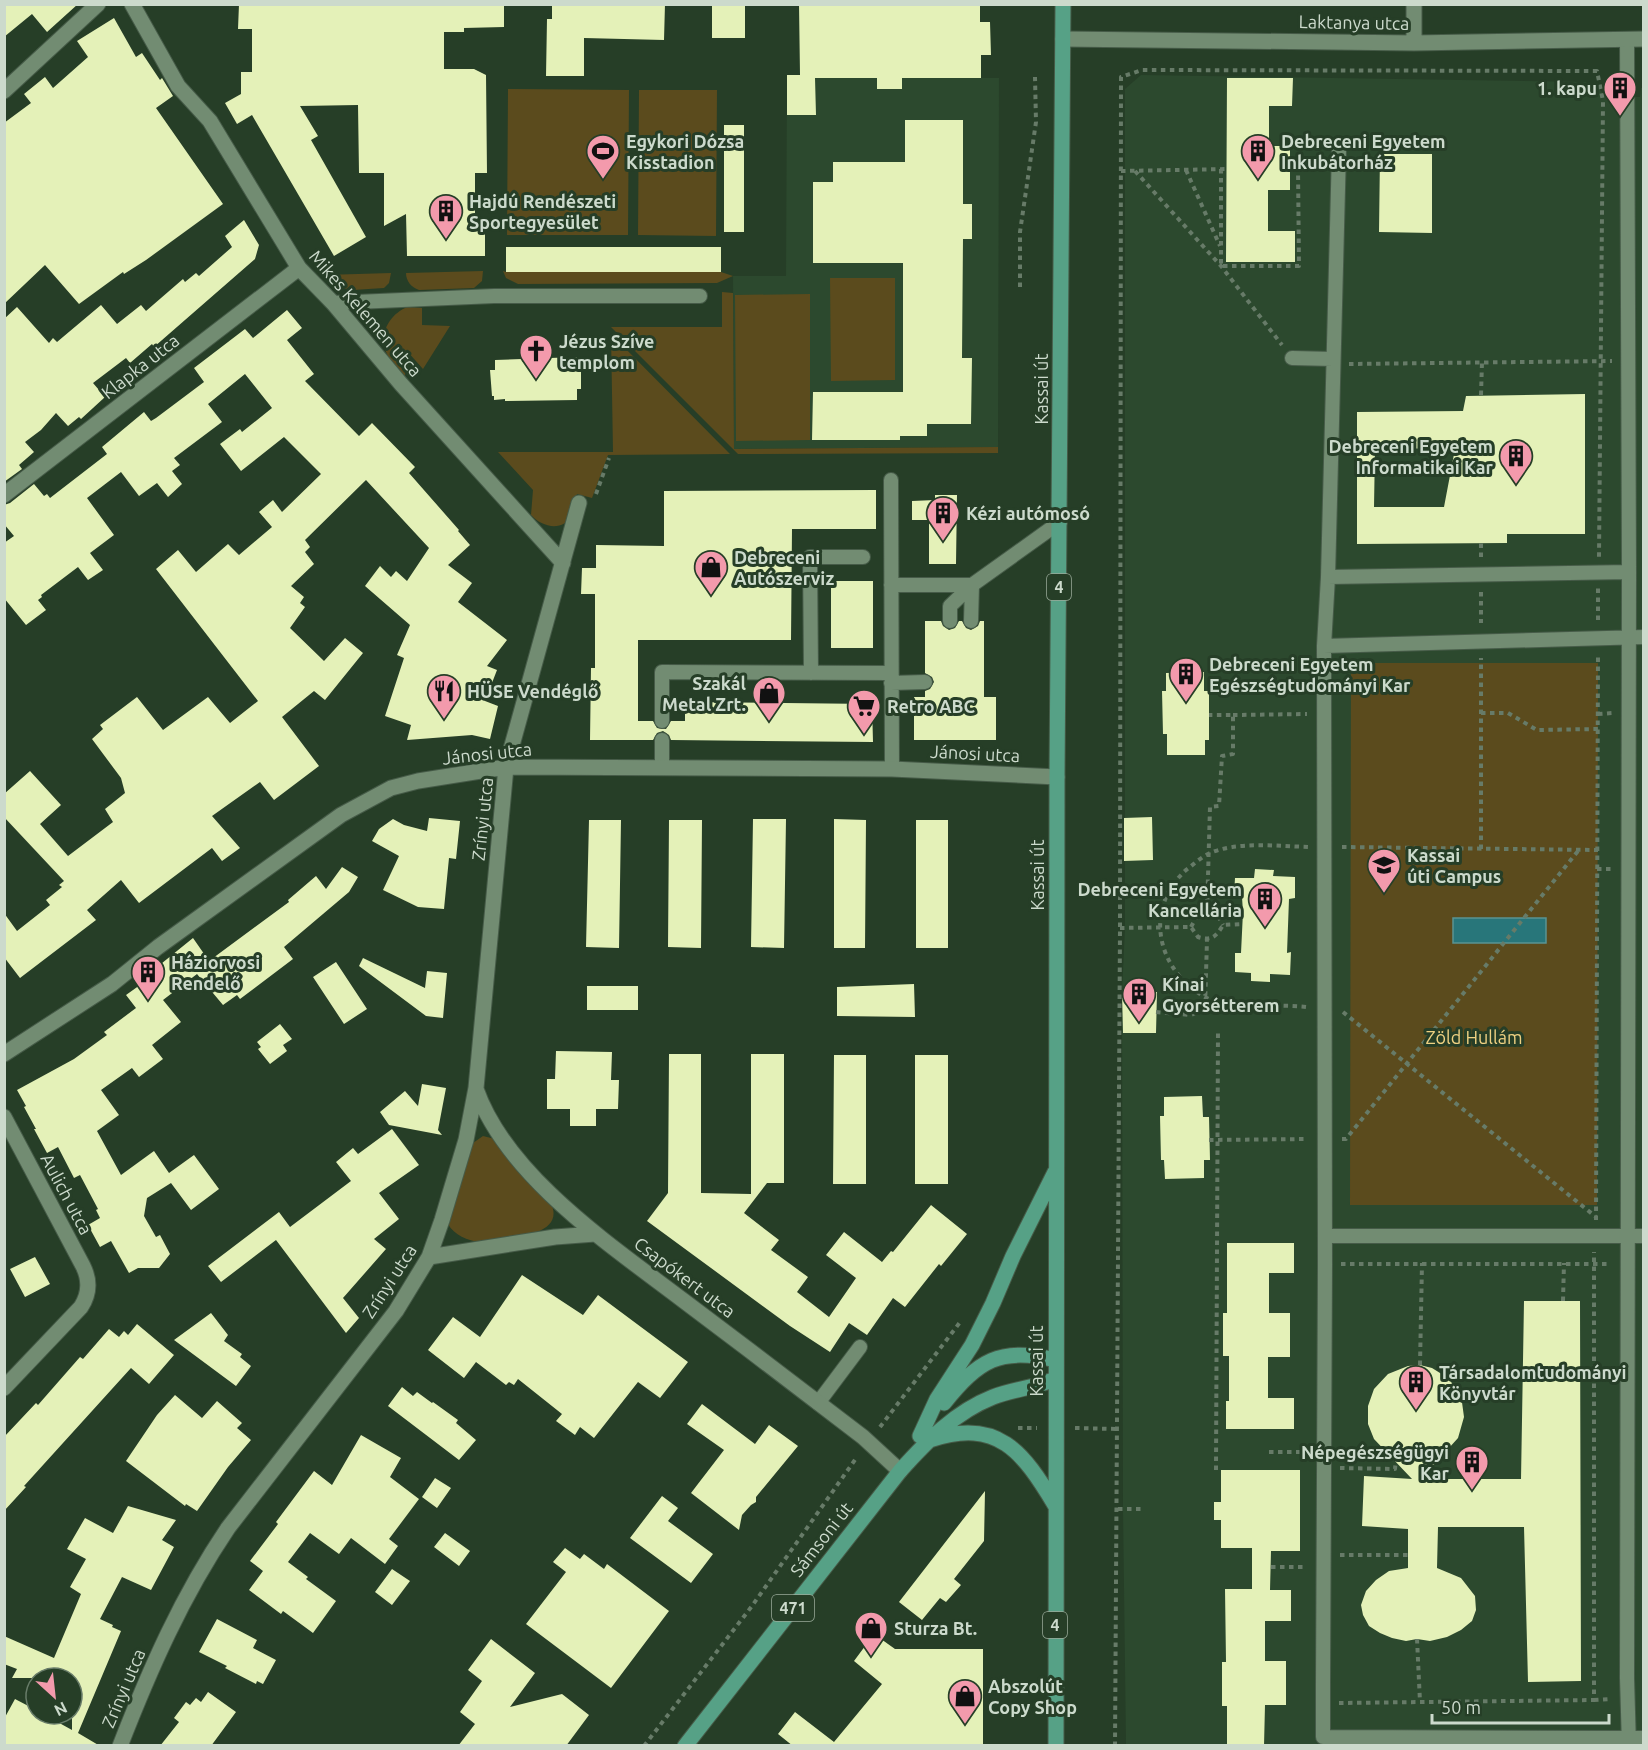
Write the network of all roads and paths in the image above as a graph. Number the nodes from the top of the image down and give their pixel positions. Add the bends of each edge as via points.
1 (98, 4) edge
2 (132, 4) edge
3 (1063, 4) edge
4 (1414, 4) edge
5 (1063, 39) junction
6 (1627, 39) junction
7 (1644, 39) edge
8 (1414, 43) junction
9 (1035, 77) dead end
10 (4, 91) edge
11 (1339, 150) dead end
12 (1290, 168) dead end
13 (1186, 170) junction
14 (1221, 170) junction
15 (1227, 170) dead end
16 (1120, 171) junction
17 (1135, 171) dead end
18 (1222, 250) junction
19 (1221, 266) junction
20 (299, 268) junction
21 (1020, 287) dead end
22 (700, 296) dead end
23 (333, 303) junction
24 (1292, 358) joint
25 (1333, 361) junction
26 (1628, 361) junction
27 (1482, 362) junction
28 (1600, 362) junction
29 (1481, 395) dead end
30 (891, 480) dead end
31 (4, 495) edge
32 (579, 503) dead end
33 (1060, 522) junction
34 (863, 557) dead end
35 (563, 563) junction
36 (1599, 572) junction
37 (1629, 572) junction
38 (1328, 577) junction
39 (891, 585) junction
40 (972, 585) junction
41 (950, 621) dead end
42 (971, 621) dead end
43 (1598, 630) dead end
44 (1644, 637) edge
45 (1629, 638) junction
46 (1324, 646) junction
47 (1598, 653) dead end
48 (811, 673) junction
49 (891, 678) junction
50 (925, 682) dead end
51 (1325, 713) junction
52 (1209, 715) dead end
53 (1233, 715) junction
54 (662, 721) dead end
55 (1598, 729) junction
56 (662, 740) dead end
57 (506, 767) junction
58 (662, 768) junction
59 (891, 769) junction
60 (1057, 777) junction
61 (1325, 847) junction
62 (1481, 849) junction
63 (1579, 850) junction
64 (1598, 850) junction
65 (1208, 854) junction
66 (1207, 911) junction
67 (1242, 924) dead end
68 (1223, 926) junction
69 (1191, 927) junction
70 (1120, 928) junction
71 (1159, 929) junction
72 (1207, 940) junction
73 (1206, 997) junction
74 (1325, 1009) junction
75 (1156, 1012) dead end
76 (1218, 1032) dead end
77 (4, 1054) edge
78 (1406, 1063) junction
79 (476, 1088) junction
80 (4, 1117) edge
81 (1218, 1139) junction
82 (1325, 1139) junction
83 (1209, 1140) dead end
84 (1056, 1170) junction
85 (1596, 1217) junction
86 (595, 1234) junction
87 (1325, 1236) junction
88 (1595, 1236) junction
89 (1627, 1236) junction
90 (1644, 1236) edge
91 (429, 1257) junction
92 (1422, 1263) junction
93 (1564, 1263) junction
94 (1594, 1263) junction
95 (1325, 1264) junction
96 (1627, 1264) junction
97 (1563, 1301) dead end
98 (965, 1315) dead end
99 (861, 1347) dead end
100 (1055, 1360) junction
101 (1420, 1365) dead end
102 (1055, 1379) junction
103 (4, 1388) edge
104 (818, 1403) junction
105 (923, 1438) junction
106 (868, 1442) junction
107 (1269, 1452) dead end
108 (1325, 1452) junction
109 (1396, 1458) dead end
110 (1324, 1467) junction
111 (1216, 1470) dead end
112 (900, 1471) junction
113 (1055, 1505) junction
114 (1118, 1509) junction
115 (1143, 1509) dead end
116 (1408, 1555) dead end
117 (1324, 1561) junction
118 (1271, 1567) dead end
119 (1417, 1639) dead end
120 (1420, 1702) junction
121 (1323, 1703) junction
122 (1644, 1738) edge
123 (1629, 1742) edge
124 (120, 1746) edge
125 (644, 1746) edge
126 (685, 1746) edge
127 (1056, 1746) edge
128 (1116, 1746) edge

1 - 10 street
2 - 20 street, Mikes Kelemen utca via 178,86 210,121
3 - 5 main road, Kassai út / 4
4 - 8 street
5 - 8 street, Laktanya utca
5 - 33 main road, Kassai út / 4
6 - 7 street, Laktanya utca
6 - 8 street, Laktanya utca
6 - 26 lane
9 - 21 path via 1036,122 1020,232
11 - 25 lane
12 - 19 path via 1298,168 1299,266
13 - 14 path
13 - 16 path
13 - 18 path
14 - 15 path
14 - 18 path
16 - 28 path via 1121,77 1142,70 1597,71 1603,101
16 - 70 path
17 - 19 path
18 - 19 path
19 - 24 path
20 - 23 street, Mikes Kelemen utca
20 - 31 street, Klapka utca
22 - 23 lane via 494,296
23 - 35 street, Mikes Kelemen utca
24 - 25 lane
25 - 27 path
25 - 38 lane
26 - 28 path
26 - 37 lane
27 - 28 path
27 - 29 path
28 - 36 path
30 - 39 lane
32 - 35 street
33 - 40 lane
33 - 60 main road, Kassai út / 4
34 - 48 lane via 810,557
35 - 57 street
36 - 37 lane
36 - 38 lane
36 - 43 path
37 - 45 lane
38 - 46 lane
39 - 40 lane
39 - 49 lane
40 - 41 lane via 950,606
40 - 42 lane
44 - 45 lane
45 - 46 lane
45 - 89 lane
46 - 51 lane
47 - 55 path
48 - 49 lane
48 - 54 lane via 662,672
49 - 50 lane
49 - 59 lane
51 - 53 path
51 - 61 lane
52 - 53 path
53 - 65 path via 1233,754 1222,756 1219,806 1210,807
55 - 62 path via 1537,730 1508,713 1481,713
55 - 64 path
56 - 58 lane
57 - 58 street, Jánosi utca
57 - 77 street, Jánosi utca via 418,781 365,800 112,984
57 - 79 street, Zrínyi utca
58 - 59 street, Jánosi utca
59 - 60 street, Jánosi utca
60 - 84 main road, Kassai út / 4
61 - 62 path
61 - 65 path via 1252,846
61 - 74 lane
62 - 63 path
63 - 64 path
63 - 78 path
64 - 85 path
65 - 66 path
65 - 71 path via 1177,879 1165,900
66 - 68 path via 1218,916
66 - 69 path via 1197,916
67 - 68 path
68 - 72 path
69 - 71 path
69 - 72 path via 1198,937
70 - 71 path
70 - 114 path
71 - 73 path via 1163,949 1172,965 1184,981
72 - 73 path
73 - 74 path via 1227,1005
73 - 75 path via 1205,1008 1191,1015
74 - 78 path via 1341,1010
74 - 82 lane
76 - 81 path
78 - 82 path via 1346,1138
78 - 85 path
79 - 86 street, Csapókert utca via 490,1121 508,1146 555,1198
79 - 91 street, Zrínyi utca via 455,1179
80 - 103 street, Aulich utca via 83,1266 88,1290 81,1306
81 - 82 path
81 - 83 path
81 - 111 path
82 - 87 lane
84 - 100 main road, Kassai út / 4
84 - 105 main road via 972,1345 937,1399
85 - 88 path
86 - 91 street
86 - 104 street, Csapókert utca
87 - 88 lane
87 - 95 lane
88 - 89 lane
88 - 94 path
89 - 90 lane
89 - 96 lane
91 - 124 street, Zrínyi utca via 396,1311 212,1551 178,1610
92 - 93 path
92 - 95 path
92 - 101 path
93 - 94 path
93 - 97 path
94 - 96 path
94 - 120 path via 1594,1700
95 - 108 lane
96 - 123 lane
98 - 106 path
99 - 104 lane
100 - 102 main road, Kassai út / 4
100 - 105 main road, Sámsoni út / 471 via 1026,1355 987,1361 953,1392
102 - 105 main road, Sámsoni út / 471 via 982,1401
102 - 113 main road, Kassai út / 4
104 - 106 street, Csapókert utca
105 - 112 main road, Sámsoni út / 471
105 - 113 main road via 974,1433 1002,1441 1025,1460
106 - 112 street, Csapókert utca
106 - 125 path via 752,1606
107 - 108 path
108 - 110 lane
109 - 110 path via 1395,1469
110 - 117 lane
112 - 126 main road, Sámsoni út / 471
113 - 127 main road, Kassai út / 4
114 - 115 path
114 - 128 path
116 - 117 path
117 - 118 path
117 - 121 lane
119 - 120 path
120 - 121 path
121 - 123 lane via 1323,1737
122 - 123 lane

